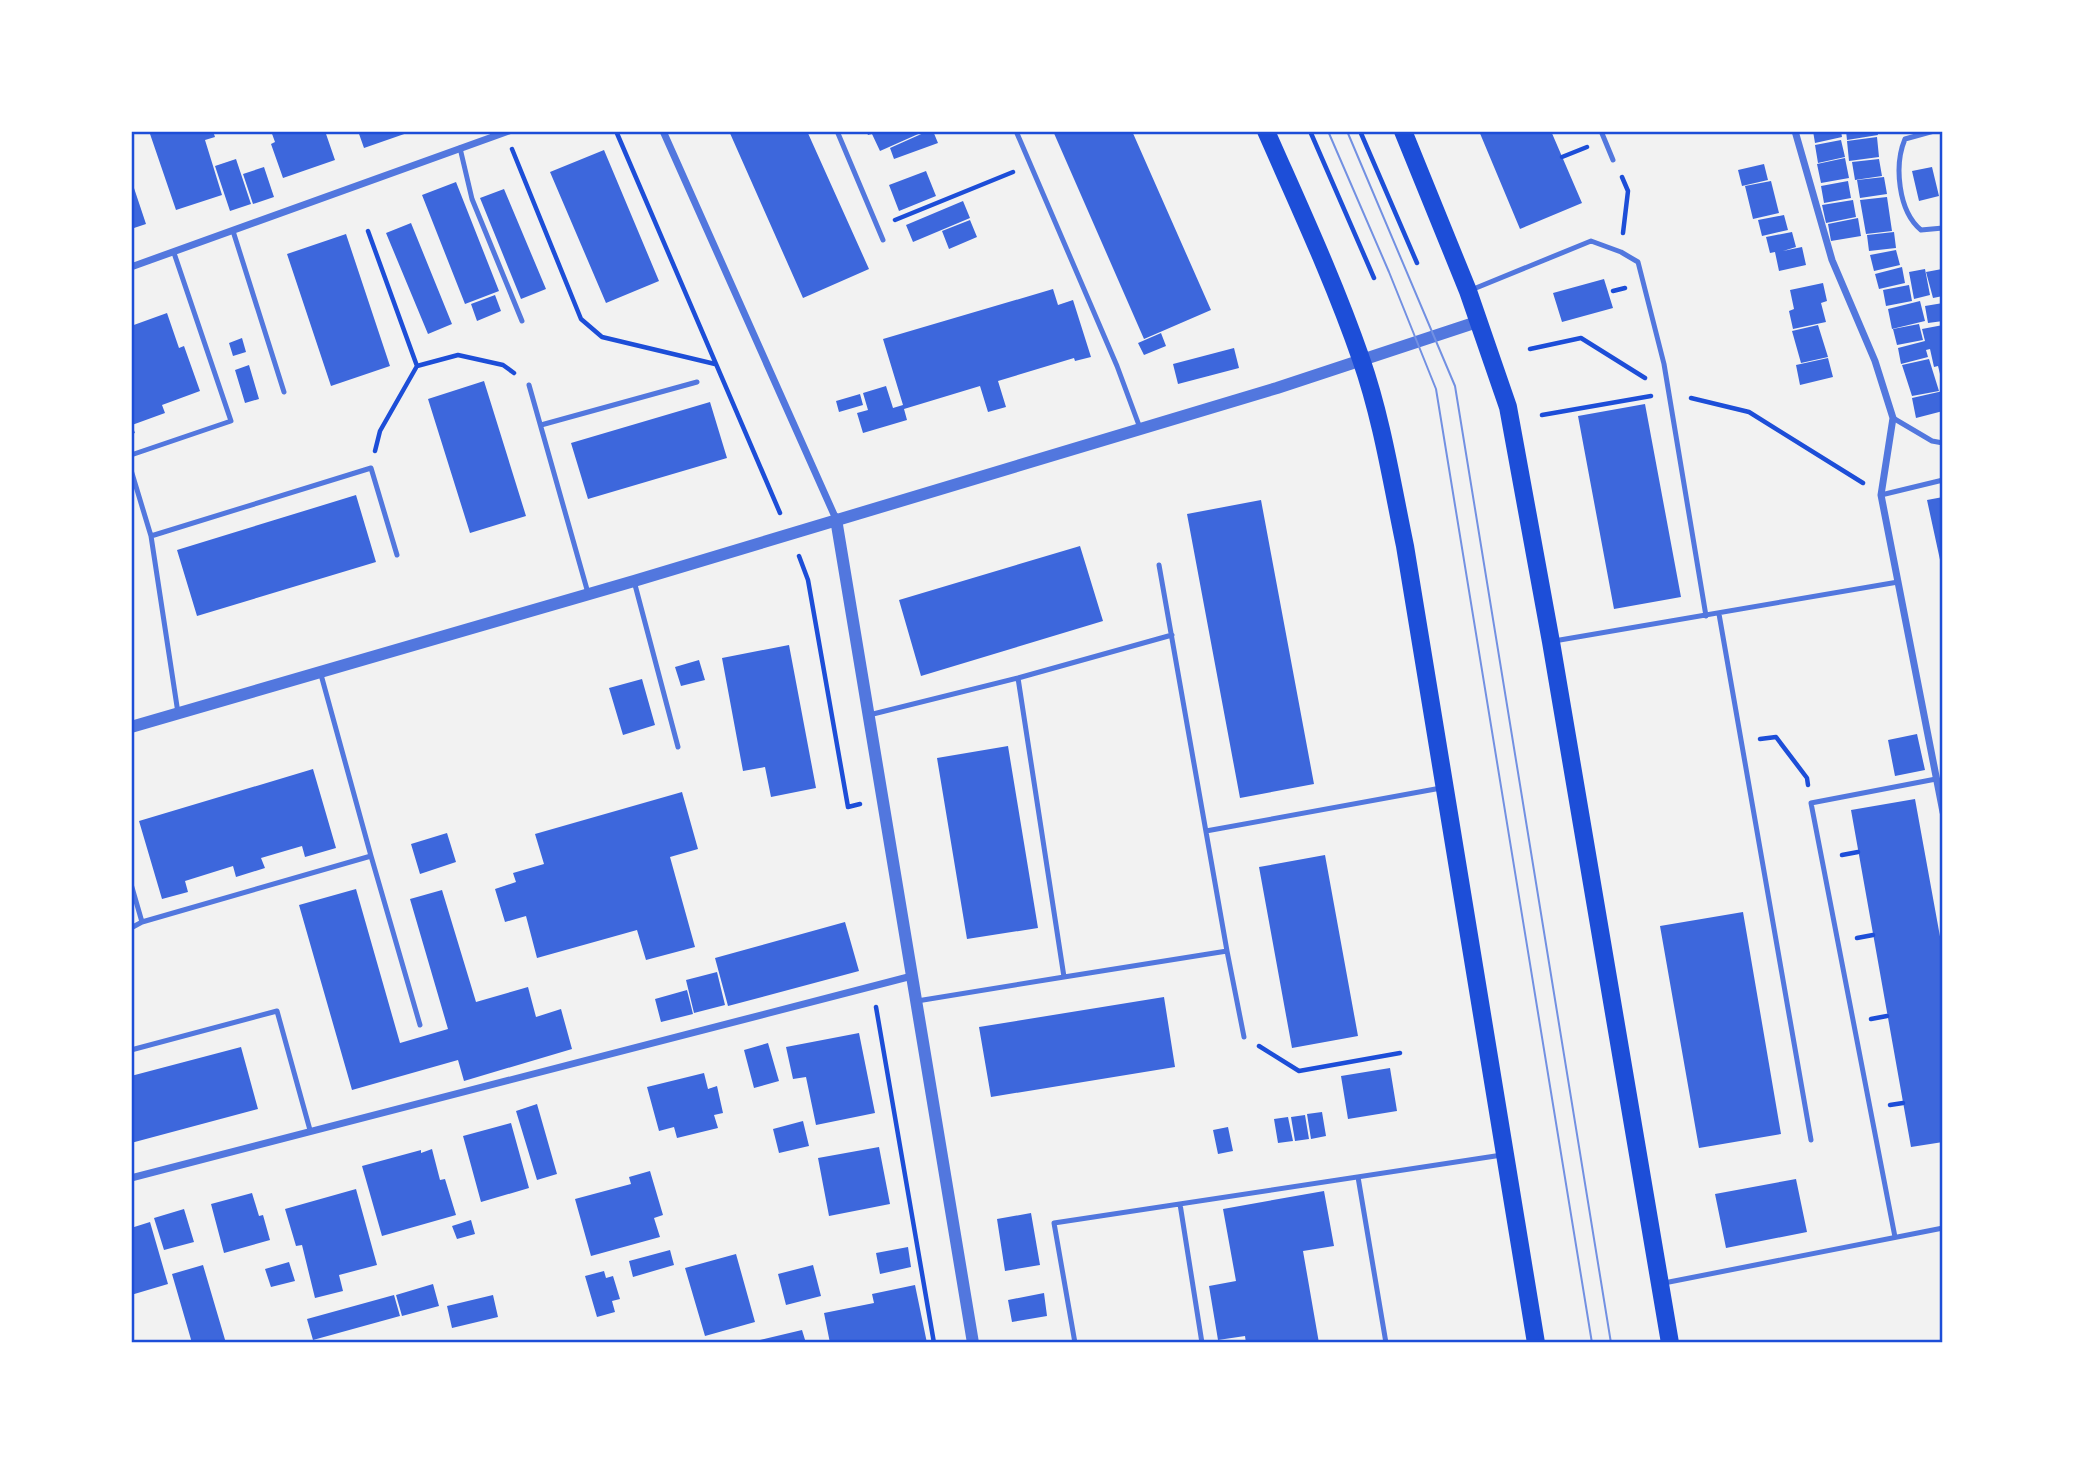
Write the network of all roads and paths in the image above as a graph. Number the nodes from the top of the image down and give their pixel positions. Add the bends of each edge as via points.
1 (616, 131) edge
2 (663, 131) edge
3 (837, 131) edge
4 (1016, 131) edge
5 (1266, 131) edge
6 (1310, 131) edge
7 (1360, 131) edge
8 (1403, 131) edge
9 (1601, 131) edge
10 (1795, 131) edge
11 (1934, 131) edge
12 (507, 132) edge
13 (460, 148) junction
14 (1613, 160) joint
15 (1030, 165) junction
16 (878, 227) junction
17 (1943, 228) edge
18 (233, 231) junction
19 (368, 231) dead end
20 (883, 240) dead end
21 (1621, 252) junction
22 (174, 253) junction
23 (1417, 263) dead end
24 (131, 267) edge
25 (1374, 278) dead end
26 (1468, 290) junction
27 (522, 321) dead end
28 (1480, 321) junction
29 (1530, 349) dead end
30 (1362, 360) junction
31 (716, 364) junction
32 (417, 366) junction
33 (696, 382) dead end
34 (529, 385) joint
35 (284, 392) dead end
36 (1669, 393) junction
37 (1542, 415) dead end
38 (1893, 418) junction
39 (541, 425) junction
40 (1140, 428) junction
41 (1943, 443) edge
42 (131, 455) edge
43 (371, 468) junction
44 (131, 470) edge
45 (1943, 480) edge
46 (1881, 495) junction
47 (836, 519) junction
48 (789, 534) junction
49 (151, 536) junction
50 (397, 555) dead end
51 (1159, 565) dead end
52 (634, 581) junction
53 (1898, 582) junction
54 (588, 593) junction
55 (1719, 614) junction
56 (1706, 617) junction
57 (1172, 635) junction
58 (1551, 642) junction
59 (320, 671) junction
60 (1018, 678) junction
61 (178, 713) junction
62 (869, 715) junction
63 (131, 727) edge
64 (1742, 743) junction
65 (678, 747) dead end
66 (1936, 779) junction
67 (1444, 787) junction
68 (883, 800) junction
69 (1811, 803) junction
70 (1943, 812) edge
71 (1206, 831) junction
72 (371, 856) junction
73 (131, 884) edge
74 (142, 922) junction
75 (131, 928) edge
76 (1227, 951) junction
77 (912, 976) junction
78 (1065, 977) junction
79 (872, 986) junction
80 (916, 1001) junction
81 (420, 1025) dead end
82 (1244, 1037) joint
83 (131, 1050) edge
84 (1400, 1053) dead end
85 (310, 1130) junction
86 (1811, 1140) dead end
87 (1505, 1154) junction
88 (1358, 1177) junction
89 (131, 1178) edge
90 (1180, 1204) junction
91 (1943, 1228) edge
92 (1895, 1237) junction
93 (1660, 1284) junction
94 (934, 1343) edge
95 (973, 1343) edge
96 (1074, 1343) edge
97 (1202, 1343) edge
98 (1386, 1343) edge
99 (1536, 1343) edge
100 (1670, 1343) edge

1 - 31 path
2 - 47 street
3 - 16 lane
4 - 15 lane
5 - 30 main road
6 - 25 path
7 - 23 path
8 - 26 main road
9 - 14 lane
10 - 38 street via 1832,260 1875,361
11 - 17 lane via 1905,139 1898,174 1911,222 1921,230
12 - 13 street
12 - 31 path via 580,319 602,337
13 - 18 street
13 - 27 lane via 472,199
14 - 21 path via 1628,191
15 - 16 path
15 - 40 lane
16 - 20 lane
18 - 22 street
18 - 35 lane
19 - 32 path
21 - 26 lane via 1591,241
21 - 36 lane via 1638,262
22 - 24 street
22 - 42 lane via 231,421
26 - 28 main road
28 - 30 street
28 - 58 main road via 1508,407
29 - 36 path via 1581,338
30 - 40 street
30 - 67 main road via 1382,431 1405,547
31 - 48 path
32 - 34 path via 458,355 503,365
32 - 43 path via 380,431
33 - 39 lane
34 - 39 lane
36 - 37 path
36 - 46 path via 1749,412
36 - 56 lane
38 - 41 lane
38 - 46 street
39 - 54 lane
40 - 47 street
43 - 49 lane
43 - 50 lane
44 - 49 lane
45 - 46 lane
46 - 53 street
47 - 48 street
47 - 62 street
48 - 52 street
48 - 68 path via 808,580 848,807
49 - 61 lane
51 - 57 lane
52 - 54 street
52 - 65 lane
53 - 55 lane
53 - 66 street
54 - 59 street
55 - 56 lane
55 - 64 lane
56 - 58 lane
57 - 60 lane
57 - 71 lane
58 - 93 main road
59 - 61 street
59 - 72 lane
60 - 62 lane
60 - 78 lane
61 - 63 street
62 - 68 street
64 - 69 path via 1776,737 1807,778
64 - 86 lane
66 - 69 lane
66 - 70 street
67 - 71 lane
67 - 87 main road
68 - 77 street
69 - 92 lane
71 - 76 lane
72 - 74 lane
72 - 81 lane
73 - 74 lane
74 - 75 lane
76 - 78 lane
76 - 82 lane
77 - 79 street
77 - 80 street
78 - 80 lane
79 - 85 street
79 - 94 path
80 - 95 street
82 - 84 path via 1299,1071
83 - 85 lane via 277,1011
85 - 89 street
87 - 88 lane
87 - 99 main road
88 - 90 lane
88 - 98 lane
90 - 96 lane via 1054,1223
90 - 97 lane
91 - 92 lane
92 - 93 lane
93 - 100 main road

